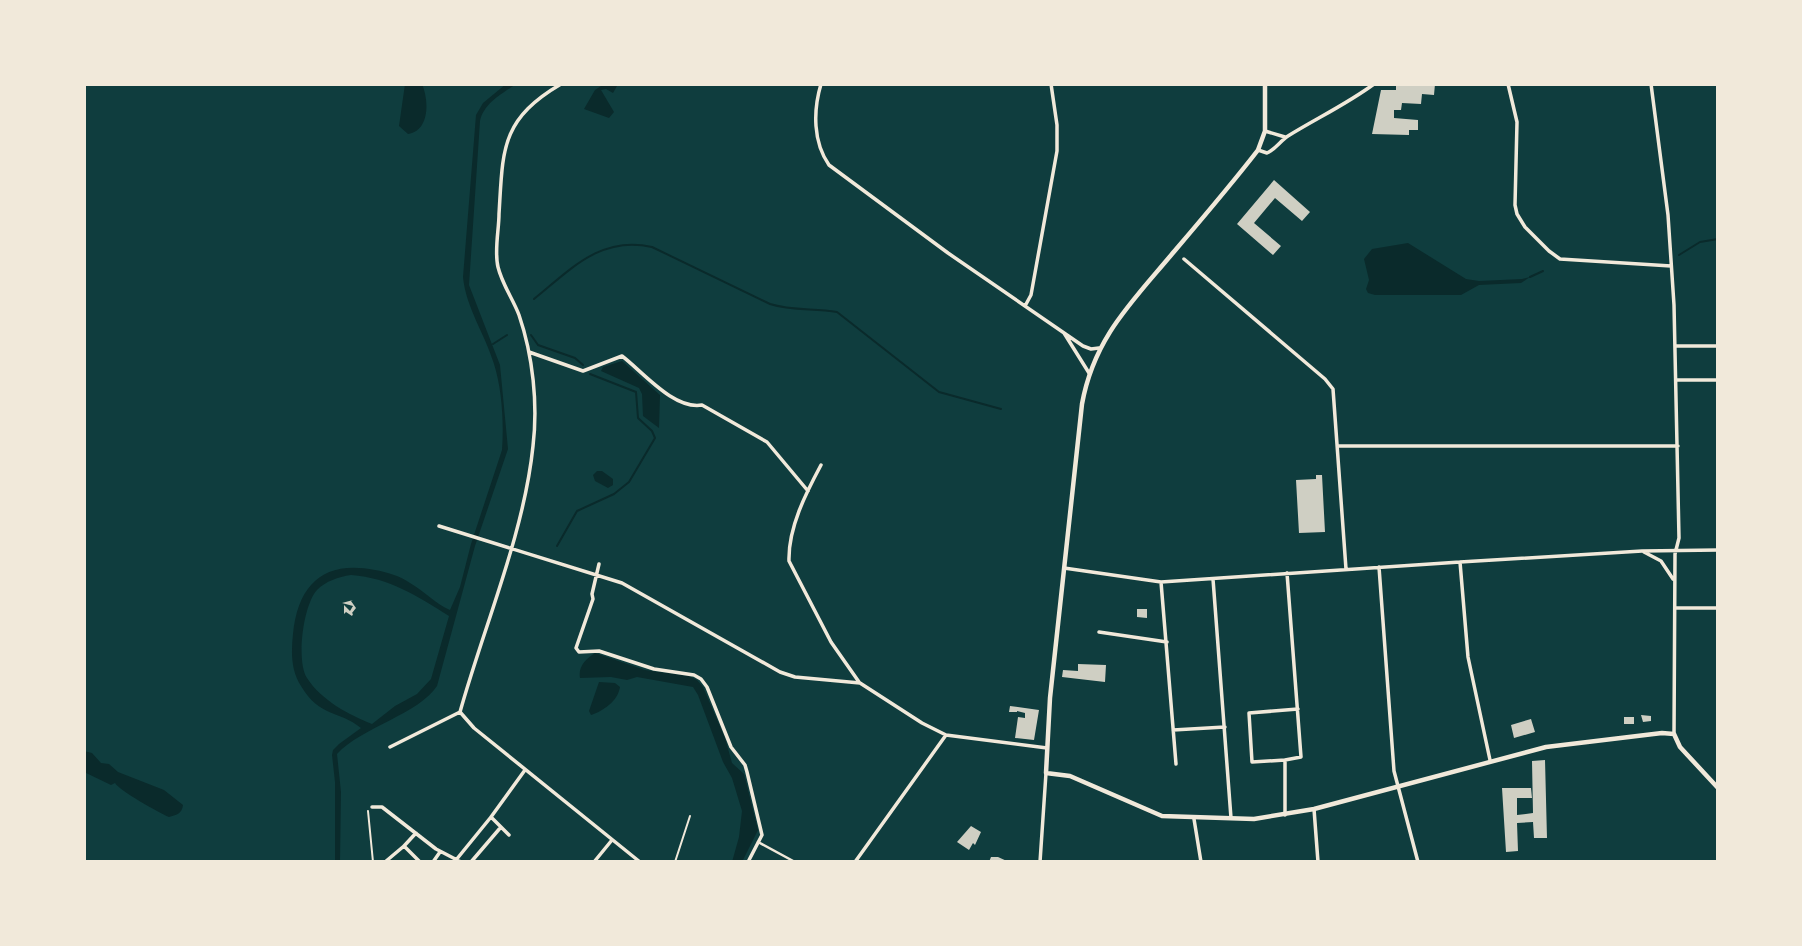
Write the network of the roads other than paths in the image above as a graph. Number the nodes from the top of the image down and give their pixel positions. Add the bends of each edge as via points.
1 (561, 84) edge
2 (821, 84) edge
3 (1052, 84) edge
4 (1265, 84) edge
5 (1374, 84) edge
6 (1507, 84) edge
7 (1651, 84) edge
8 (1265, 131) junction
9 (1285, 137) junction
10 (1258, 150) junction
11 (1184, 259) dead end
12 (1671, 266) junction
13 (1026, 306) junction
14 (1062, 332) junction
15 (1676, 346) junction
16 (1718, 346) edge
17 (1099, 348) junction
18 (529, 352) junction
19 (1088, 373) junction
20 (1677, 380) junction
21 (1718, 380) edge
22 (1338, 446) junction
23 (1678, 446) junction
24 (821, 465) dead end
25 (808, 491) junction
26 (439, 526) dead end
27 (510, 548) junction
28 (1677, 550) junction
29 (1718, 550) edge
30 (1642, 551) junction
31 (1460, 562) junction
32 (599, 564) dead end
33 (1379, 567) junction
34 (1064, 568) junction
35 (1346, 569) junction
36 (1287, 573) junction
37 (596, 574) junction
38 (1213, 579) junction
39 (1675, 581) junction
40 (1161, 582) junction
41 (1675, 608) junction
42 (1718, 608) edge
43 (1099, 632) dead end
44 (1167, 642) junction
45 (860, 683) junction
46 (1298, 709) junction
47 (460, 712) junction
48 (1225, 727) junction
49 (1173, 730) junction
50 (1674, 734) junction
51 (946, 735) junction
52 (390, 747) dead end
53 (1047, 748) junction
54 (1285, 760) junction
55 (1490, 760) junction
56 (1175, 764) dead end
57 (525, 770) junction
58 (1046, 773) junction
59 (1398, 785) junction
60 (1718, 788) edge
61 (372, 807) road end
62 (1314, 808) junction
63 (1286, 815) junction
64 (690, 816) dead end
65 (491, 817) junction
66 (1194, 818) junction
67 (1231, 820) junction
68 (501, 827) junction
69 (416, 833) junction
70 (509, 835) dead end
71 (612, 840) junction
72 (758, 842) junction
73 (404, 846) junction
74 (440, 852) junction
75 (458, 861) edge
76 (385, 862) edge
77 (420, 862) edge
78 (433, 862) edge
79 (471, 862) edge
80 (594, 862) edge
81 (640, 862) edge
82 (675, 862) edge
83 (748, 862) edge
84 (795, 862) edge
85 (855, 862) edge
86 (1040, 862) edge
87 (1200, 862) edge
88 (1318, 862) edge
89 (1418, 862) edge

1 - 18 street via 517,119 502,160 497,264
2 - 13 street via 816,134 829,165
3 - 13 street via 1057,151
4 - 8 street
5 - 9 street
6 - 12 street via 1517,122 1520,222 1560,259
7 - 12 street
8 - 9 street
8 - 10 street
9 - 10 street via 1267,153
10 - 17 street via 1128,306
11 - 22 street via 1330,384 1335,395
12 - 15 street
13 - 14 street
14 - 17 street via 1087,349
14 - 19 street
15 - 16 street
15 - 20 street
17 - 19 street
18 - 25 street via 583,371 622,355 665,393 694,407 702,405 759,436
18 - 27 street via 536,424 531,465
19 - 34 street
20 - 21 street
20 - 23 street
22 - 23 street
22 - 35 street
23 - 28 street
24 - 25 street
25 - 45 street via 789,561 831,642
26 - 27 street
27 - 37 street
27 - 47 street
28 - 29 street
28 - 30 street
28 - 39 street
30 - 31 street
30 - 39 street via 1661,561
31 - 33 street
31 - 55 street via 1468,657
32 - 37 street
33 - 35 street
33 - 59 street
34 - 40 street
34 - 53 street
35 - 36 street
36 - 38 street
36 - 46 street
37 - 45 street via 640,591 780,672
37 - 72 street via 593,599 576,648 701,679 731,747 745,765 761,826
38 - 40 street
38 - 48 street
39 - 41 street
40 - 44 street
41 - 42 street
41 - 50 street
43 - 44 street
44 - 49 street
45 - 51 street
46 - 54 street via 1301,757
46 - 54 street via 1249,713 1252,762
47 - 52 street
47 - 57 street
48 - 49 street
48 - 67 street
49 - 56 street
50 - 55 street via 1568,742
50 - 60 street via 1680,747
51 - 53 street
51 - 85 street
53 - 58 street
54 - 63 street
55 - 59 street
57 - 65 street
57 - 71 street
58 - 66 street via 1070,776 1162,816
58 - 86 street
59 - 62 street
59 - 89 street
61 - 69 street via 382,807
62 - 63 street
62 - 88 street
63 - 67 street
64 - 82 lane
65 - 68 street
65 - 75 street
66 - 67 street
66 - 87 street
68 - 70 street
68 - 79 street
69 - 73 street
69 - 74 street
71 - 80 street
71 - 81 street
72 - 83 street
72 - 84 street
73 - 76 street
73 - 77 street
74 - 75 street
74 - 78 street

